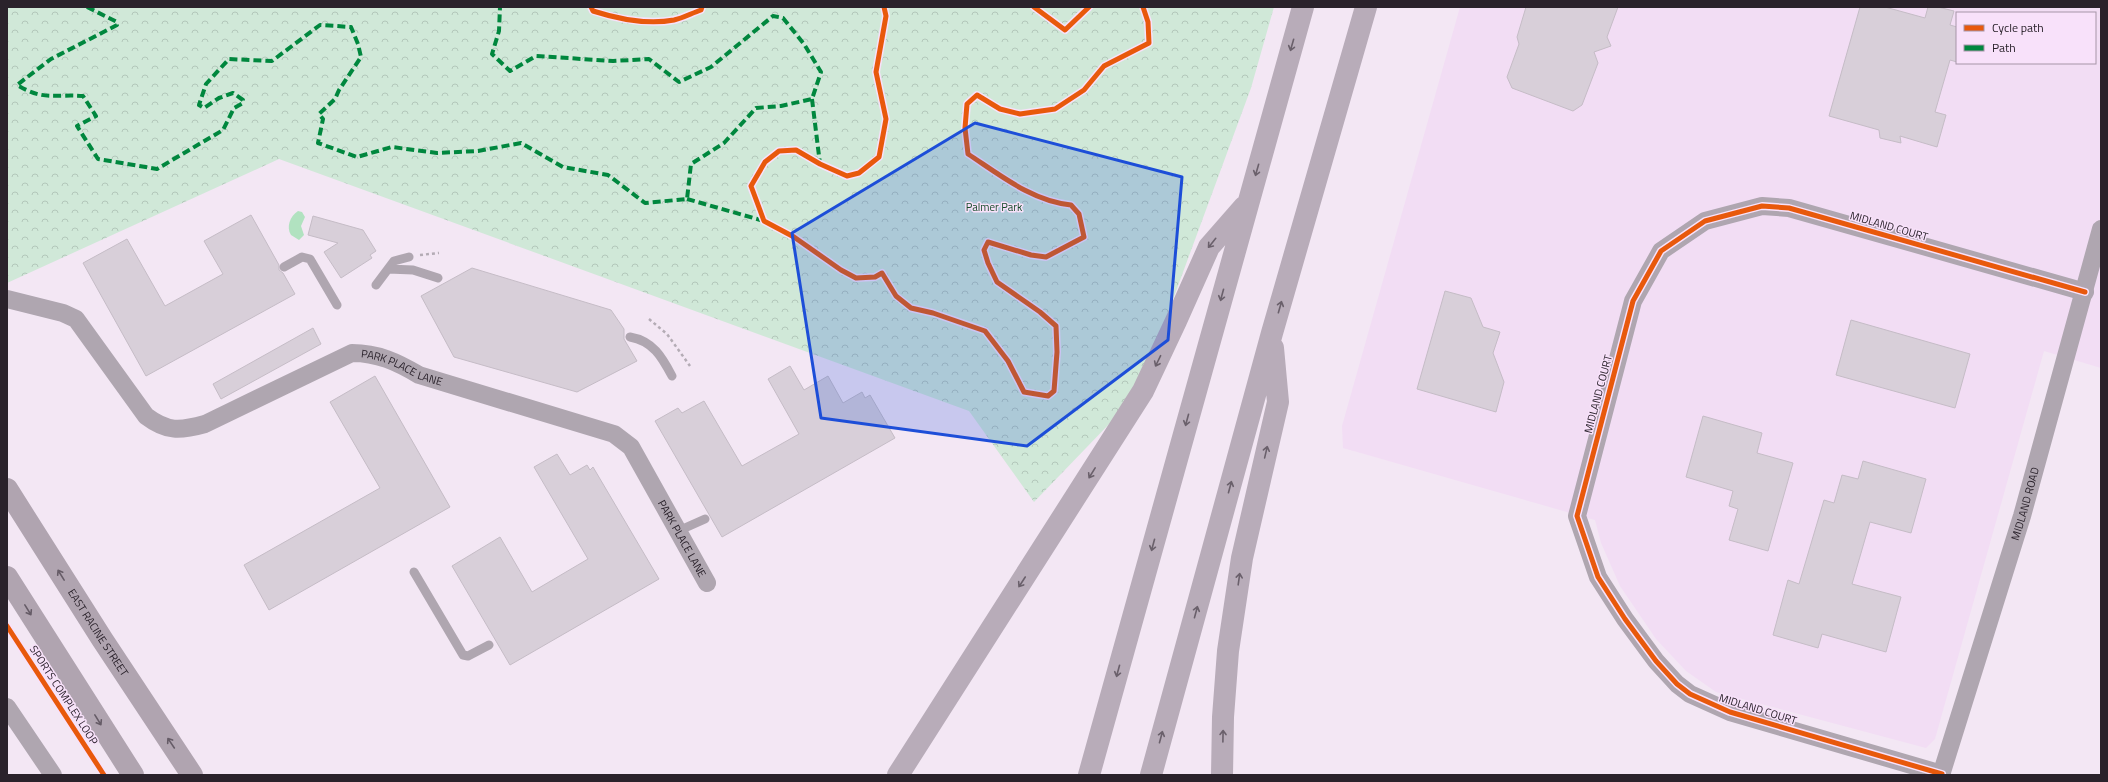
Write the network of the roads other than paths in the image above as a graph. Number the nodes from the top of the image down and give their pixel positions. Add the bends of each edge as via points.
1 (1303, 7) edge
2 (1366, 7) edge
3 (1247, 203) junction
4 (2101, 229) edge
5 (409, 257) road end
6 (284, 267) dead end
7 (388, 269) junction
8 (438, 278) dead end
9 (376, 285) dead end
10 (2085, 292) junction
11 (7, 299) edge
12 (337, 305) dead end
13 (1272, 333) junction
14 (630, 337) dead end
15 (672, 376) dead end
16 (7, 489) edge
17 (705, 520) dead end
18 (678, 531) junction
19 (414, 572) dead end
20 (7, 577) edge
21 (707, 583) dead end
22 (489, 645) dead end
23 (7, 707) edge
24 (1942, 774) edge
25 (53, 775) edge
26 (133, 775) edge
27 (192, 775) edge
28 (898, 775) edge
29 (1089, 775) edge
30 (1151, 775) edge
31 (1222, 775) edge

1 -> 3 highway
13 -> 2 highway
3 -> 28 highway via 1209,247 1143,391
3 -> 29 highway
4 - 10 street, MIDLAND ROAD
5 - 7 lane via 394,261
6 - 12 lane via 302,257 310,259
7 - 8 lane via 413,270
7 - 9 lane
10 - 24 street, MIDLAND ROAD via 2022,516
10 - 24 street, MIDLAND COURT via 1789,208 1762,206 1705,220 1661,251 1633,301 1577,516 1598,578 1624,619 1676,684 1706,702 1730,712
11 - 18 street, PARK PLACE LANE via 63,313 76,319 146,416 170,429 189,429 205,424 352,353 367,353 394,361 426,377 614,434 631,447
30 -> 13 highway
31 -> 13 highway via 1228,652 1242,558 1278,402
14 - 15 lane via 647,342 658,351
27 -> 16 main road, EAST RACINE STREET
17 - 18 lane
18 - 21 street, PARK PLACE LANE
19 - 22 lane via 464,655 468,656
20 -> 26 main road
23 - 25 street

